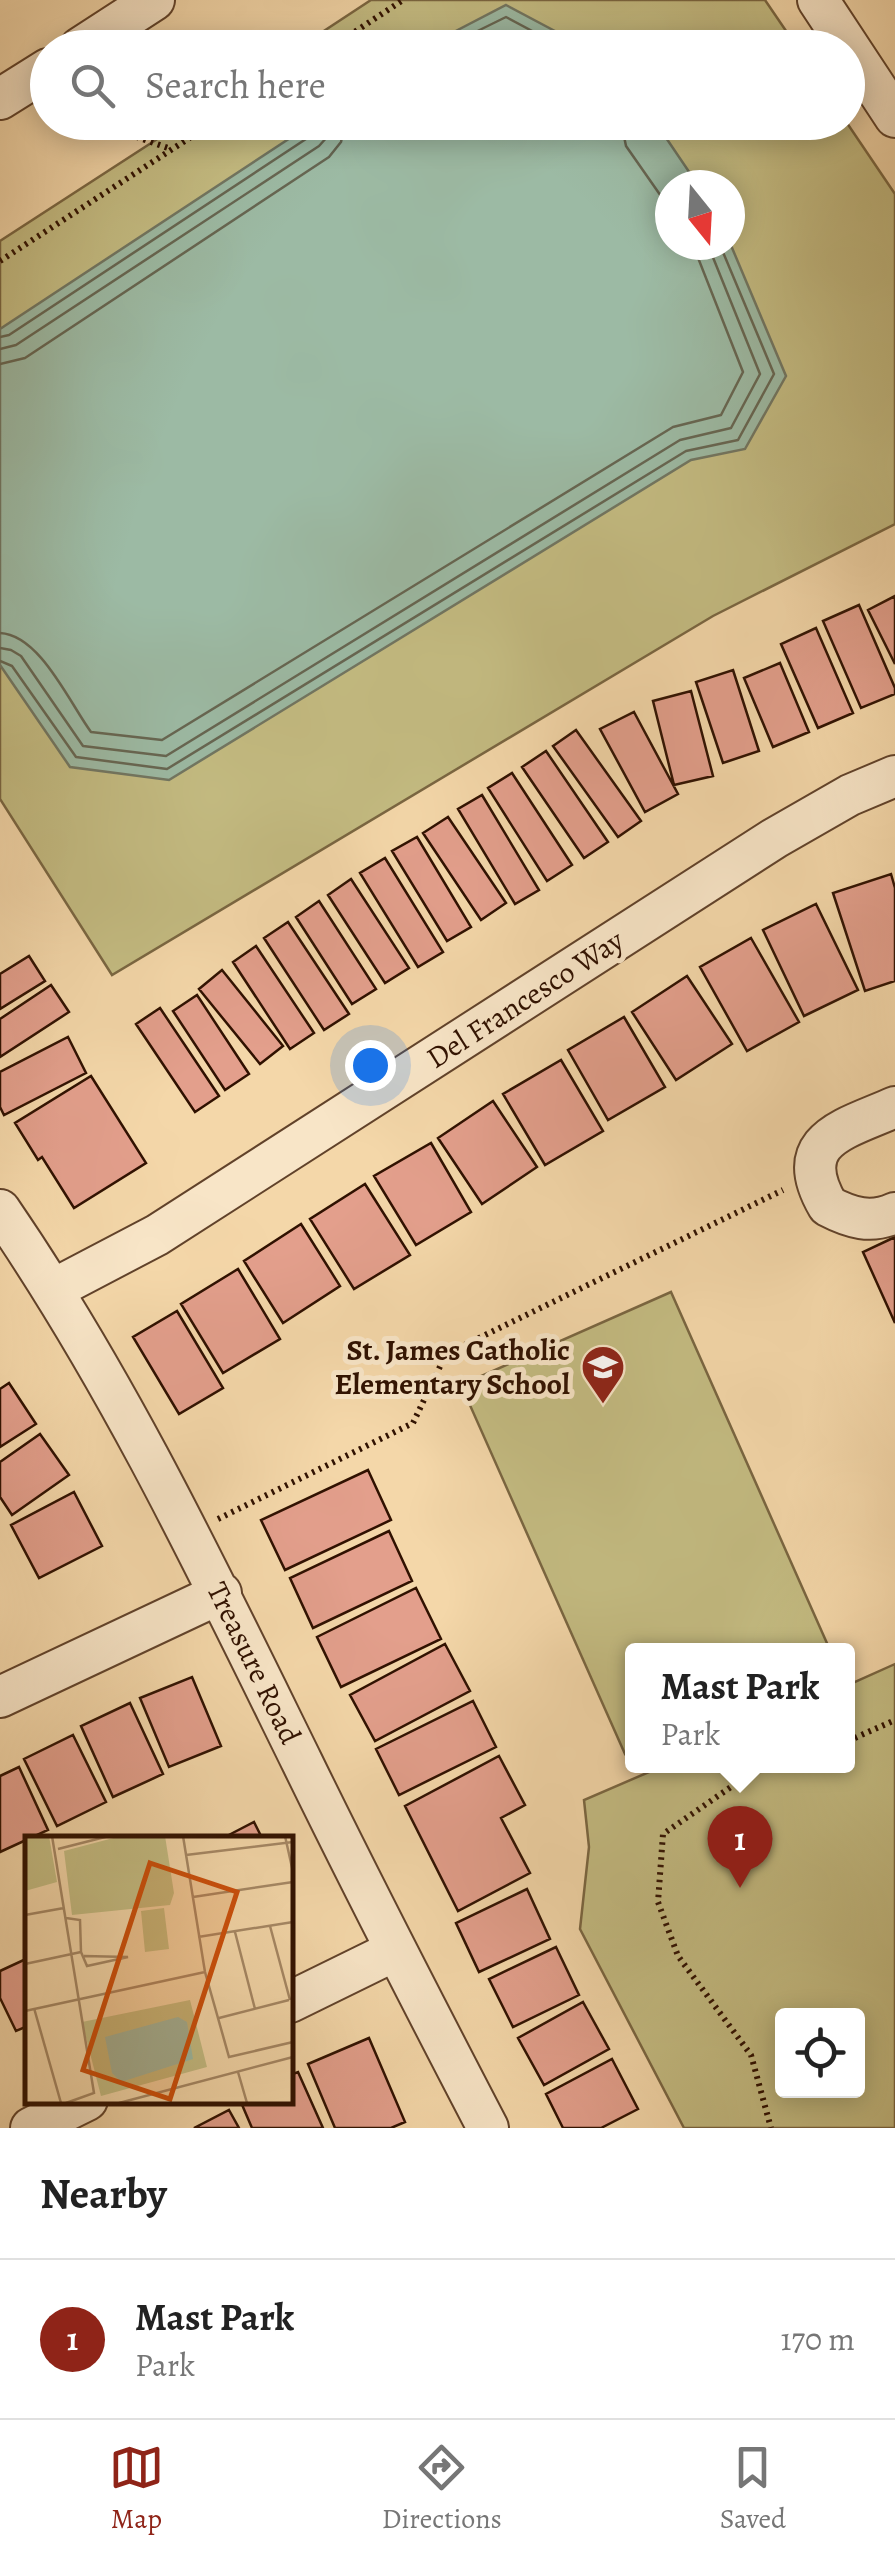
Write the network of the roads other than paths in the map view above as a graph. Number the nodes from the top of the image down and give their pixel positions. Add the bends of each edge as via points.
1 (154, 0) edge
2 (818, 0) edge
3 (108, 30) edge
4 (838, 30) edge
5 (865, 71) edge
6 (895, 117) edge
7 (895, 776) edge
8 (895, 1106) edge
9 (0, 1210) edge
10 (895, 1213) edge
11 (54, 1289) junction
12 (221, 1593) junction
13 (0, 1697) edge
14 (396, 1950) junction
15 (292, 2001) edge
16 (81, 2103) edge
17 (31, 2128) edge
18 (488, 2128) edge

1 - 3 street
2 - 4 street
5 - 6 street
7 - 11 street, Del Francesco Way via 776,838 157,1234
8 - 10 street via 827,1138 814,1172 828,1206 850,1217 880,1220
9 - 11 street, Treasure Road
11 - 12 street, Treasure Road
12 - 13 street
12 - 14 street, Treasure Road
14 - 15 street
14 - 18 street, Treasure Road
16 - 17 street

